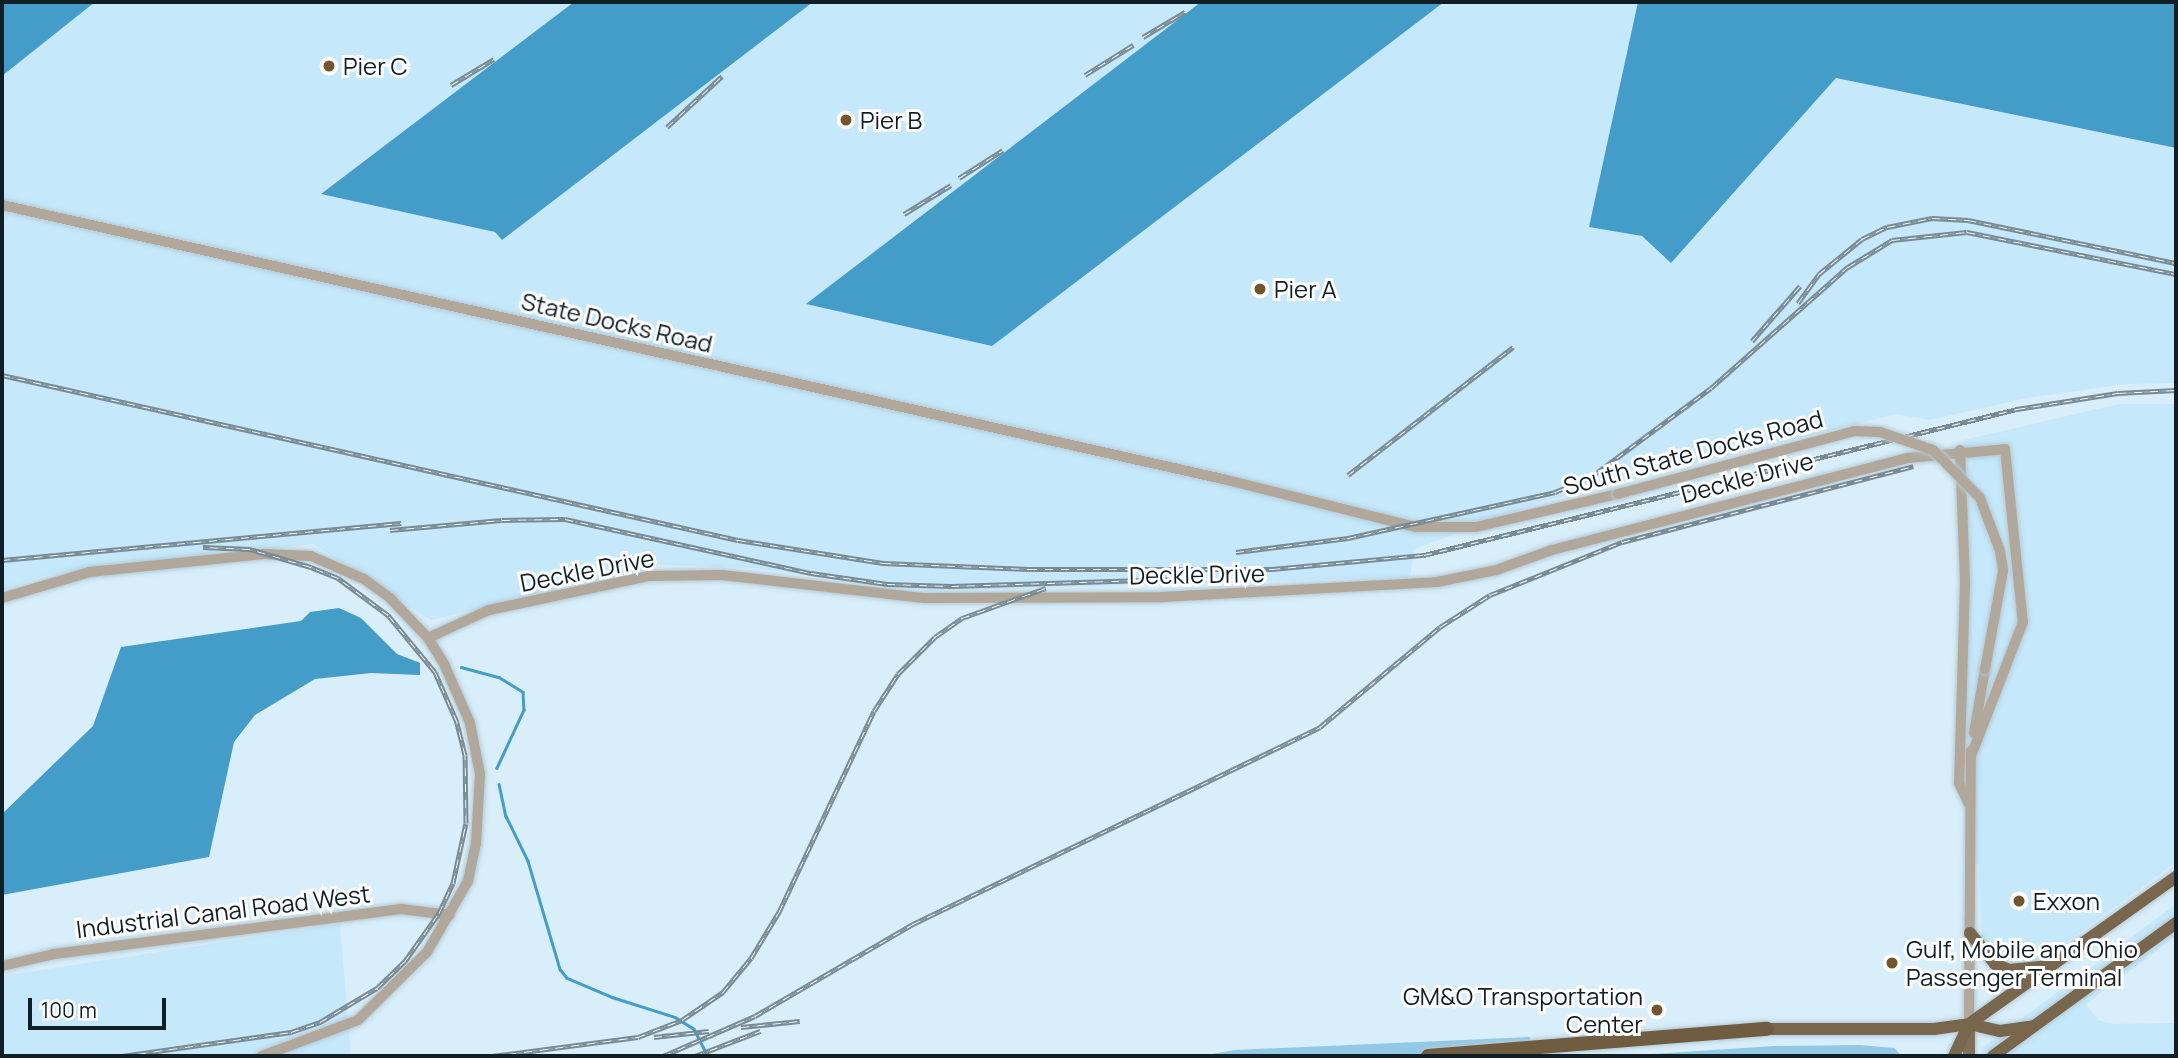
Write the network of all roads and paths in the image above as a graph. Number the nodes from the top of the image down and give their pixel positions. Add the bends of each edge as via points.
1 (2, 205) edge
2 (1960, 450) junction
3 (1223, 479) joint
4 (2, 598) edge
5 (428, 638) junction
6 (1971, 756) junction
7 (1969, 804) junction
8 (2176, 877) edge
9 (450, 915) junction
10 (2176, 923) edge
11 (1970, 933) junction
12 (2054, 965) junction
13 (2, 966) edge
14 (1969, 1024) junction
15 (2038, 1024) junction
16 (1767, 1029) joint
17 (2019, 1040) junction
18 (262, 1056) edge
19 (1428, 1056) edge
20 (1954, 1056) edge
21 (1969, 1056) edge
22 (1993, 1056) edge
23 (2003, 1056) edge

1 - 3 street, State Docks Road
2 - 5 street, Deckle Drive via 1824,478 1552,550 1496,570 1437,582 1162,597 925,598 723,575 649,576 489,610
2 - 6 street, Deckle Drive via 2005,449 2023,622
2 - 7 street via 1965,583 1959,783
3 - 6 street, South State Docks Road, bridge via 1416,527 1476,527 1854,431 1880,432 1933,450 1980,498 2003,571
4 - 5 street via 90,572 263,554 311,556 364,579
5 - 9 street via 470,723 480,774 477,843 468,881
6 - 7 street
7 - 11 street
8 - 12 highway
9 - 13 street, Industrial Canal Road West via 401,909 54,954
9 - 18 street via 427,952 358,1020
10 - 15 highway
11 - 12 highway via 1995,964 2009,970
11 - 14 street
12 - 14 highway
14 - 15 highway via 2000,1031
14 - 16 highway via 1934,1029
14 - 20 highway
14 - 21 main road
15 - 17 highway
16 - 19 highway
17 - 22 highway
17 - 23 highway

